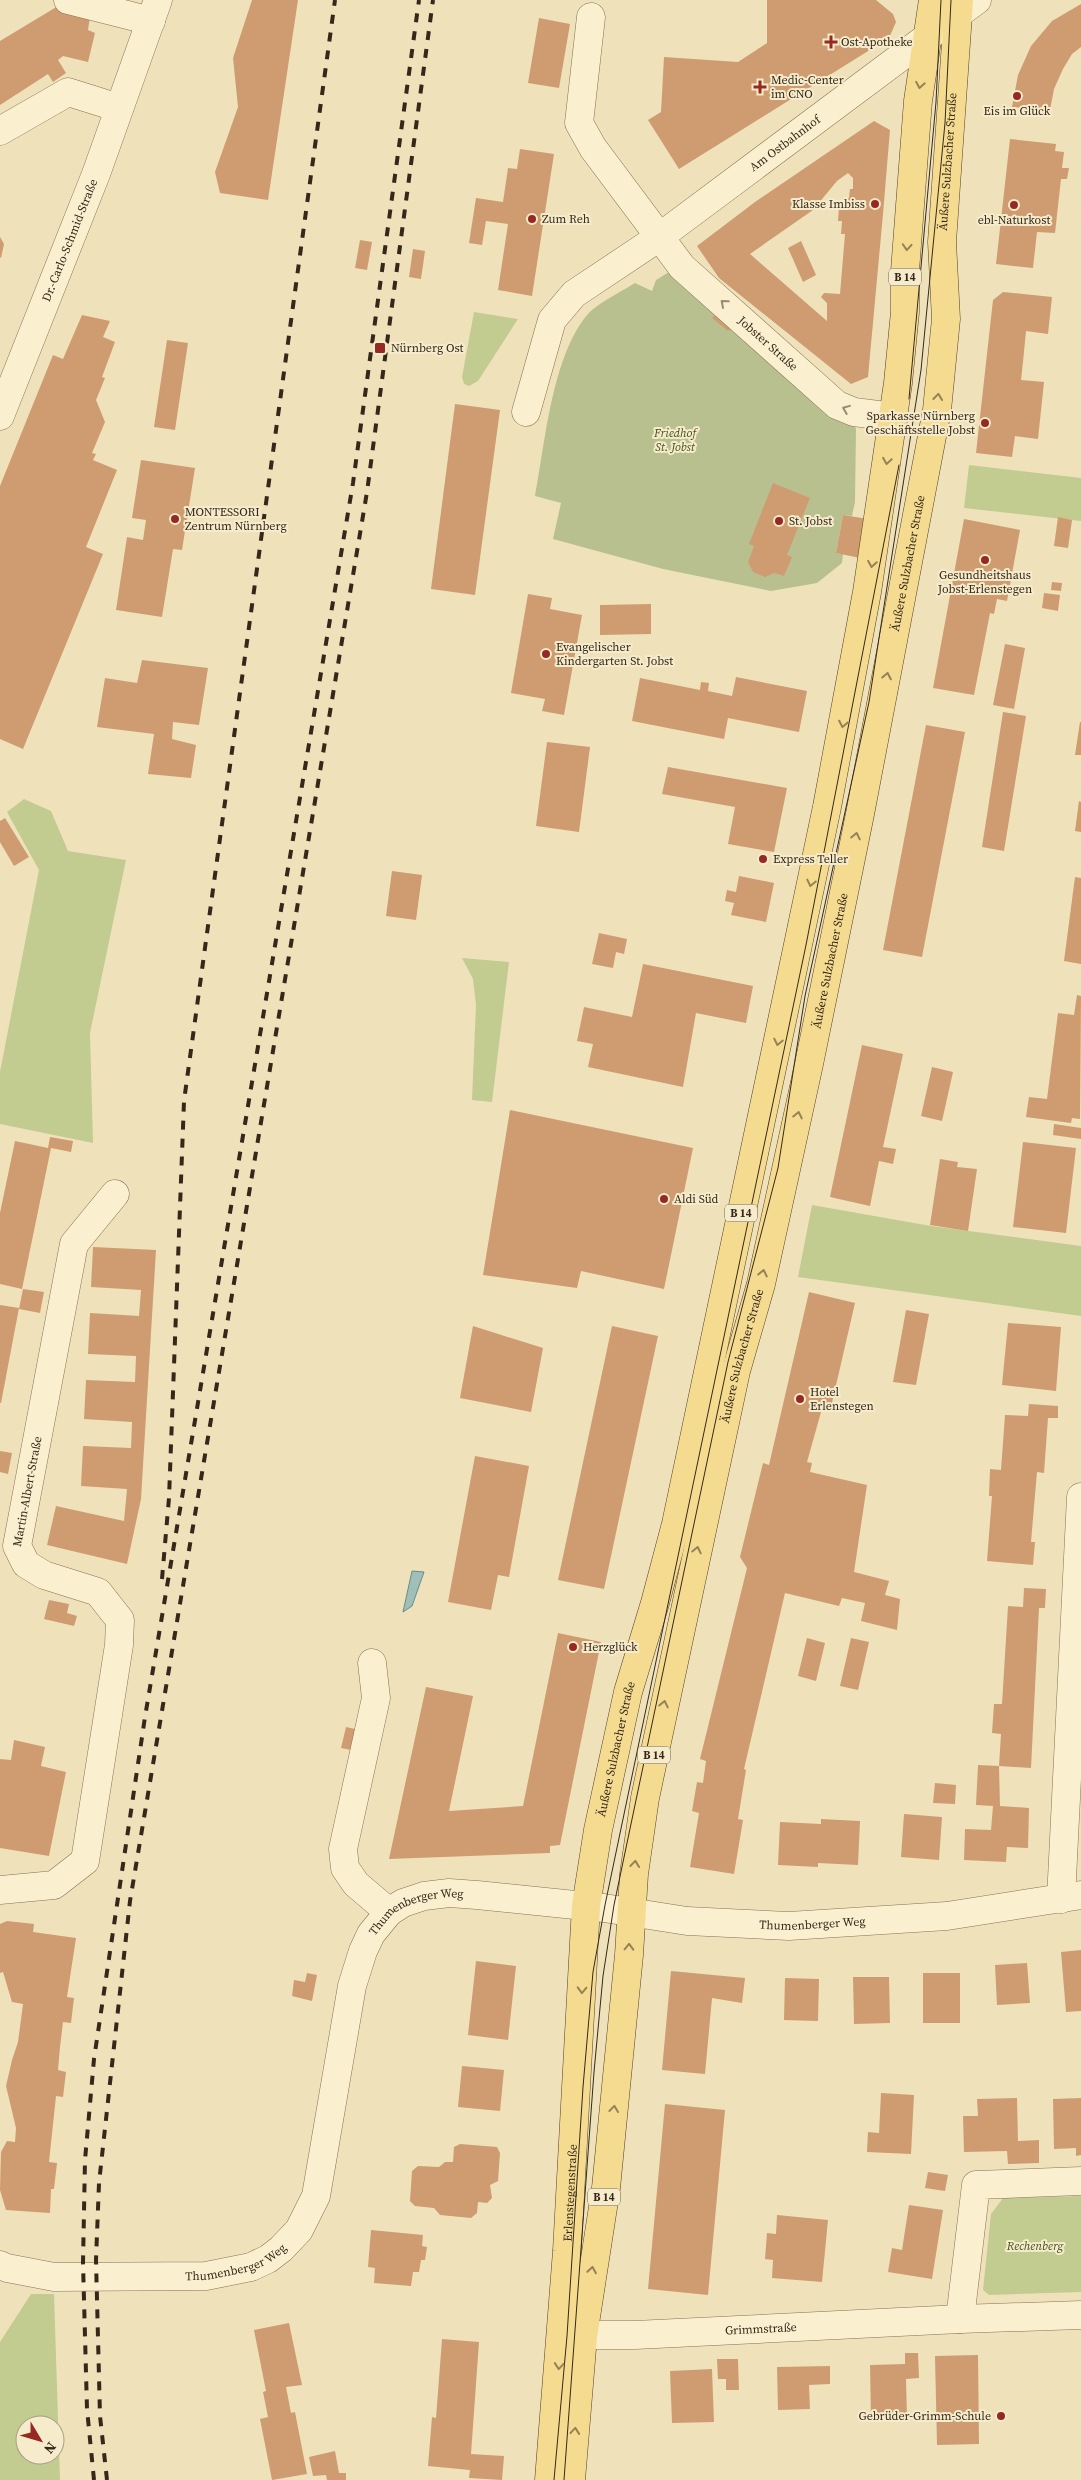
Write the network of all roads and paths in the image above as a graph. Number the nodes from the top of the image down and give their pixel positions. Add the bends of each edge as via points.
1 (68, 0) edge
2 (933, 0) edge
3 (965, 4) edge
4 (154, 11) edge
5 (591, 17) dead end
6 (929, 37) junction
7 (119, 108) junction
8 (0, 131) edge
9 (658, 238) junction
10 (9, 370) edge
11 (526, 412) dead end
12 (0, 416) edge
13 (894, 417) junction
14 (848, 697) junction
15 (882, 704) junction
16 (831, 785) junction
17 (865, 789) junction
18 (115, 1194) dead end
19 (1081, 1497) edge
20 (372, 1663) dead end
21 (0, 1890) edge
22 (1071, 1897) edge
23 (586, 1906) junction
24 (389, 1912) junction
25 (630, 1912) junction
26 (1081, 2181) edge
27 (0, 2264) edge
28 (1081, 2315) edge
29 (960, 2319) junction
30 (572, 2336) junction
31 (549, 2480) edge
32 (571, 2480) edge

1 - 4 street, Dr.-Carlo-Schmid-Straße
2 - 6 main road, Äußere Sulzbacher Straße / B 14
3 - 6 street, Am Ostbahnhof
15 -> 3 main road, Äußere Sulzbacher Straße / B 14 via 929,460 939,391 946,319 942,242
4 - 7 street, Dr.-Carlo-Schmid-Straße
5 - 9 street via 579,123 593,148
6 - 9 street, Am Ostbahnhof
6 -> 13 main road, Äußere Sulzbacher Straße / B 14 via 918,101 905,270 905,312
7 - 8 street via 68,92
7 - 10 street, Dr.-Carlo-Schmid-Straße
9 - 11 street, Am Ostbahnhof via 561,306 552,320
13 -> 9 street, Jobster Straße via 854,412 837,405 682,267
10 - 12 street, Dr.-Carlo-Schmid-Straße
13 -> 14 main road, Äußere Sulzbacher Straße / B 14
14 - 15 main road
14 -> 16 main road, Äußere Sulzbacher Straße / B 14
15 - 17 main road, Äußere Sulzbacher Straße / B 14
16 - 17 main road
16 -> 23 main road, Äußere Sulzbacher Straße / B 14 via 676,1524 628,1692 598,1830
25 -> 17 main road, Äußere Sulzbacher Straße / B 14 via 639,1837 676,1649 736,1371 753,1316 772,1231
18 - 21 street, Martin-Albert-Straße via 74,1244 17,1546 26,1564 44,1575 98,1592 120,1620 119,1645 85,1861 54,1884
19 - 22 street
20 - 24 street via 376,1698 342,1849 346,1868 356,1884
22 - 25 street, Thumenberger Weg via 947,1916 806,1926 687,1921
23 - 24 street, Thumenberger Weg via 449,1893 424,1896
23 - 25 street, Thumenberger Weg
23 -> 30 main road, Erlenstegenstraße / B 14
24 - 27 street, Thumenberger Weg via 371,1934 357,1969 316,2196 308,2216 291,2240 268,2259 251,2267 206,2276 54,2277
30 -> 25 main road, Erlenstegenstraße / B 14 via 606,2188 629,1955
26 - 29 street via 976,2185
28 - 29 street, Grimmstraße
29 - 30 street, Grimmstraße
30 -> 31 main road, Erlenstegenstraße / B 14
32 -> 30 main road, Erlenstegenstraße / B 14

